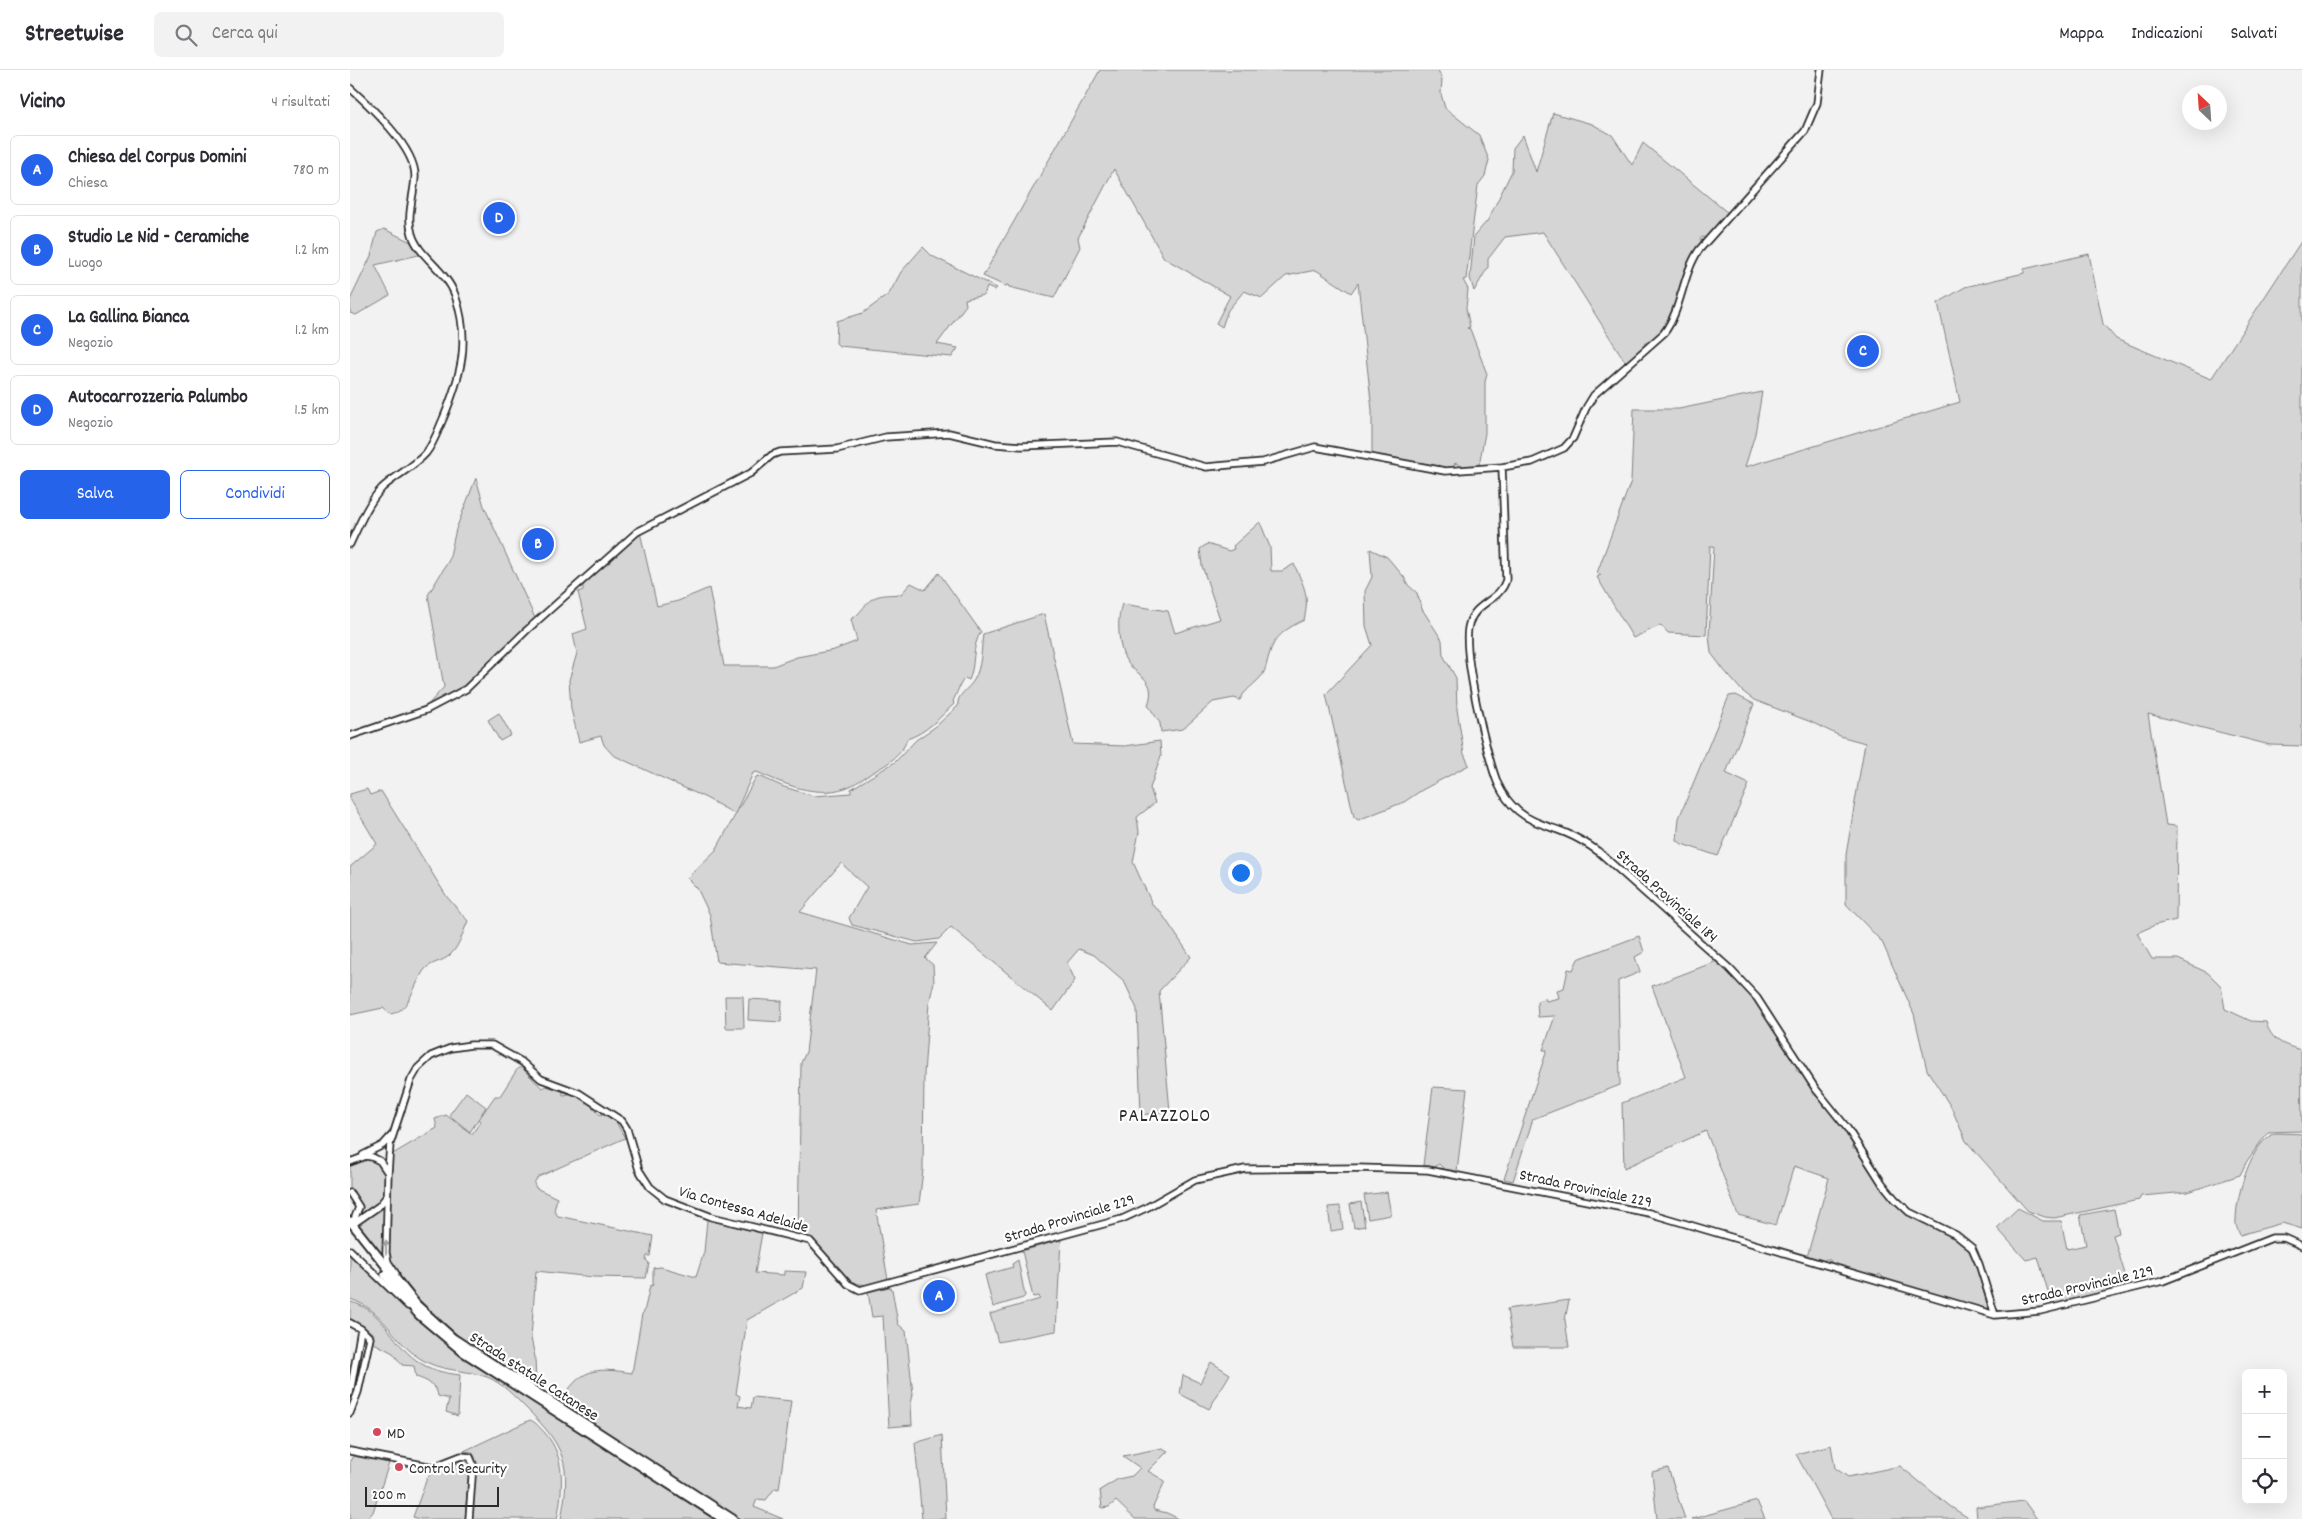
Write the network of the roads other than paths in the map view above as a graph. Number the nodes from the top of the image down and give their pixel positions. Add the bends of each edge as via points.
1 (1821, 70) edge
2 (350, 88) edge
3 (1502, 467) junction
4 (350, 544) edge
5 (350, 736) edge
6 (394, 1131) junction
7 (353, 1161) edge
8 (388, 1173) junction
9 (350, 1193) edge
10 (388, 1195) junction
11 (354, 1221) edge
12 (350, 1229) edge
13 (2302, 1246) edge
14 (350, 1250) edge
15 (857, 1289) joint
16 (416, 1304) junction
17 (419, 1315) junction
18 (1995, 1315) junction
19 (350, 1323) edge
20 (361, 1329) junction
21 (350, 1393) edge
22 (350, 1413) edge
23 (350, 1451) edge
24 (469, 1519) edge
25 (723, 1519) edge
26 (733, 1519) edge

1 - 3 street via 1817,103 1805,131 1696,255 1664,333 1594,395 1573,438 1564,448 1532,462
2 - 4 street via 372,108 412,162 415,178 411,232 452,289 464,343 460,374 430,448 378,493
3 - 5 street via 1445,471 1315,448 1263,462 1206,467 1117,442 1021,446 939,433 886,437 845,448 776,453 751,473 640,530 527,630 471,685 426,710
3 - 18 street, Strada Provinciale 184 via 1506,580 1497,595 1475,612 1467,636 1484,733 1493,770 1505,796 1530,819 1577,838 1599,852 1734,974 1762,1004 1815,1088 1847,1128 1888,1192 1909,1212 1956,1234 1972,1248
6 - 7 street via 383,1145
6 - 8 street, Via Contessa Adelaide
6 - 15 street, Via Contessa Adelaide via 411,1080 422,1064 450,1048 484,1044 497,1047 522,1062 541,1079 579,1092 622,1121 644,1179 665,1199 712,1217 810,1241 842,1279
7 - 8 street via 366,1156 376,1158
8 - 10 street, Via Contessa Adelaide
9 - 11 street via 359,1206
10 - 11 street via 379,1206
16 -> 10 street, Via Contessa Adelaide via 387,1258
11 - 16 main road, Strada statale Catanese
12 - 17 main road, Strada statale Catanese
13 - 18 street, Strada Provinciale 229 via 2284,1238 2272,1238 2163,1281 2055,1308
14 - 17 street
15 - 18 street, Strada Provinciale 229 via 1122,1219 1210,1175 1253,1168 1387,1168 1439,1172 1640,1211
16 - 26 main road, Strada statale Catanese via 438,1326 468,1348
17 - 25 main road, Strada statale Catanese via 462,1352
19 - 20 street
20 - 21 street
20 - 22 street via 370,1338
23 - 24 street via 433,1467 462,1456 470,1457 473,1464

